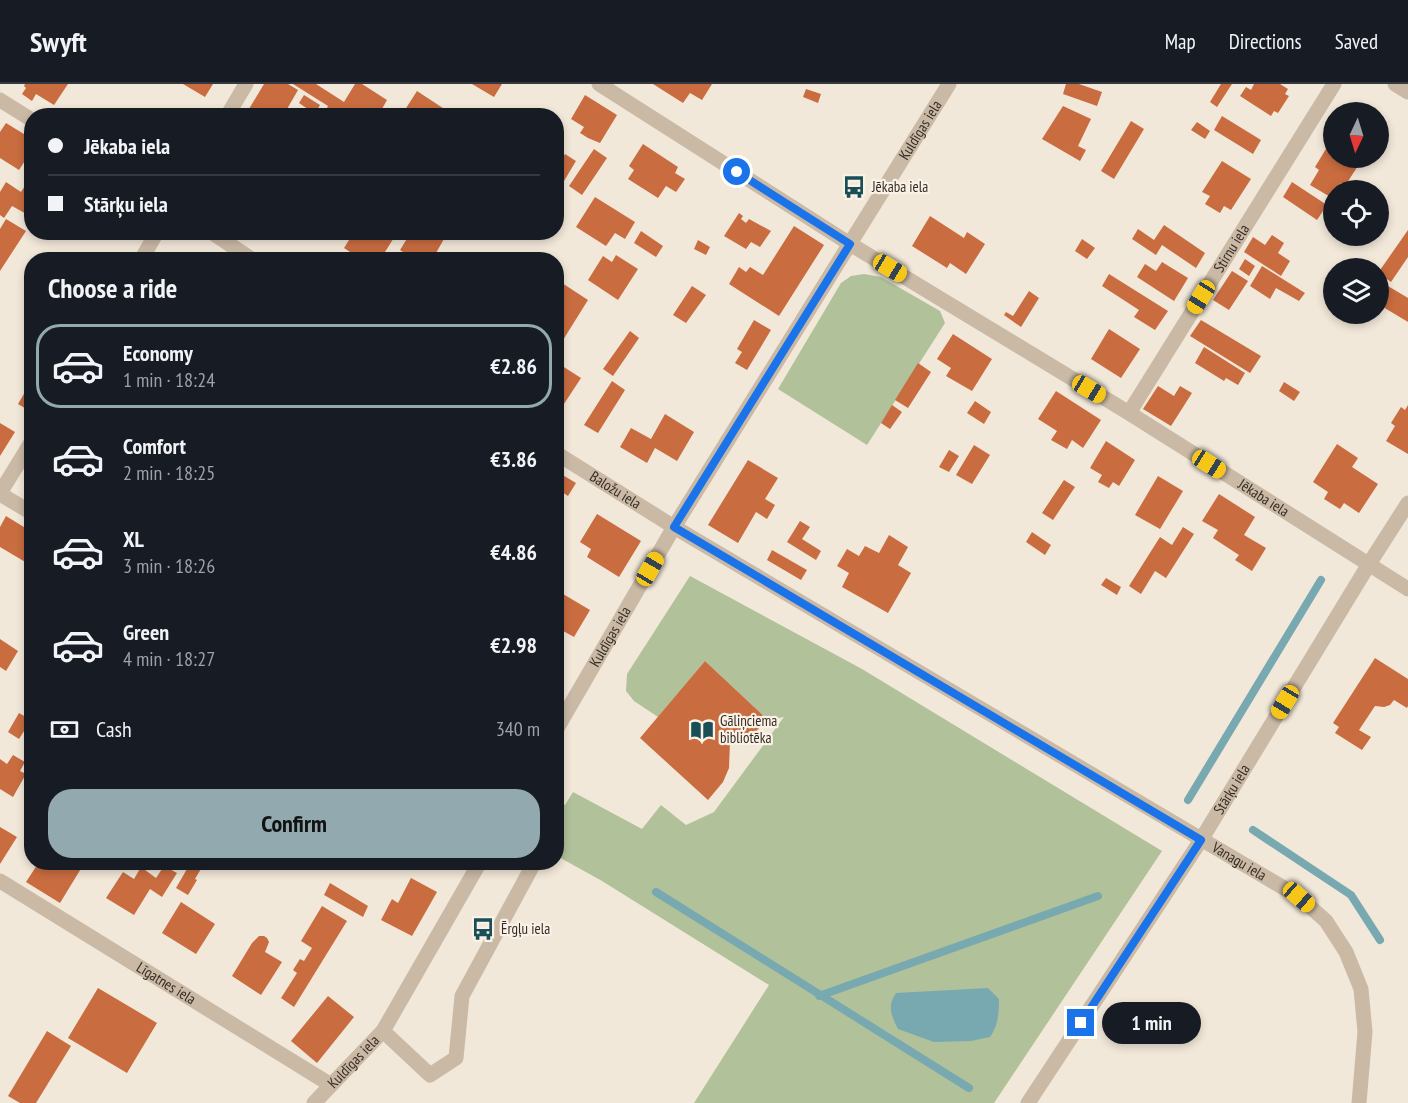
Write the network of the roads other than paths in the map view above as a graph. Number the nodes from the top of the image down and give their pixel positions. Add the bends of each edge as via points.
1 (246, 84) edge
2 (599, 84) edge
3 (950, 84) edge
4 (1334, 84) edge
5 (1395, 84) edge
6 (1408, 92) edge
7 (0, 100) edge
8 (232, 108) edge
9 (24, 115) edge
10 (223, 240) edge
11 (850, 244) junction
12 (242, 252) edge
13 (1129, 414) junction
14 (24, 454) edge
15 (564, 458) edge
16 (0, 494) edge
17 (1408, 504) edge
18 (24, 508) edge
19 (674, 527) junction
20 (1369, 564) junction
21 (1408, 589) edge
22 (564, 716) edge
23 (1201, 840) junction
24 (475, 870) edge
25 (530, 870) edge
26 (0, 881) edge
27 (383, 1031) junction
28 (332, 1085) junction
29 (314, 1103) edge
30 (1029, 1103) edge
31 (1359, 1103) edge

1 - 8 street
2 - 11 street, Jēkaba iela
3 - 11 street, Kuldīgas iela
4 - 13 street, Stirnu iela
5 - 6 street
7 - 9 street
10 - 12 street
11 - 13 street, Jēkaba iela
11 - 19 street, Kuldīgas iela
13 - 20 street, Jēkaba iela
14 - 16 street
15 - 19 street, Baložu iela
16 - 18 street
17 - 20 street, Stārķu iela
19 - 22 street, Kuldīgas iela
19 - 23 street, Vanagu iela
20 - 21 street, Jēkaba iela
20 - 23 street, Stārķu iela
23 - 30 street, Stārķu iela
23 - 31 street, Vanagu iela via 1299,897 1326,921 1346,952 1361,989 1365,1032
24 - 27 street, Kuldīgas iela
25 - 27 street via 462,996 456,1058 430,1075
26 - 28 street, Līgatnes iela
27 - 28 street, Kuldīgas iela
28 - 29 street, Kuldīgas iela

